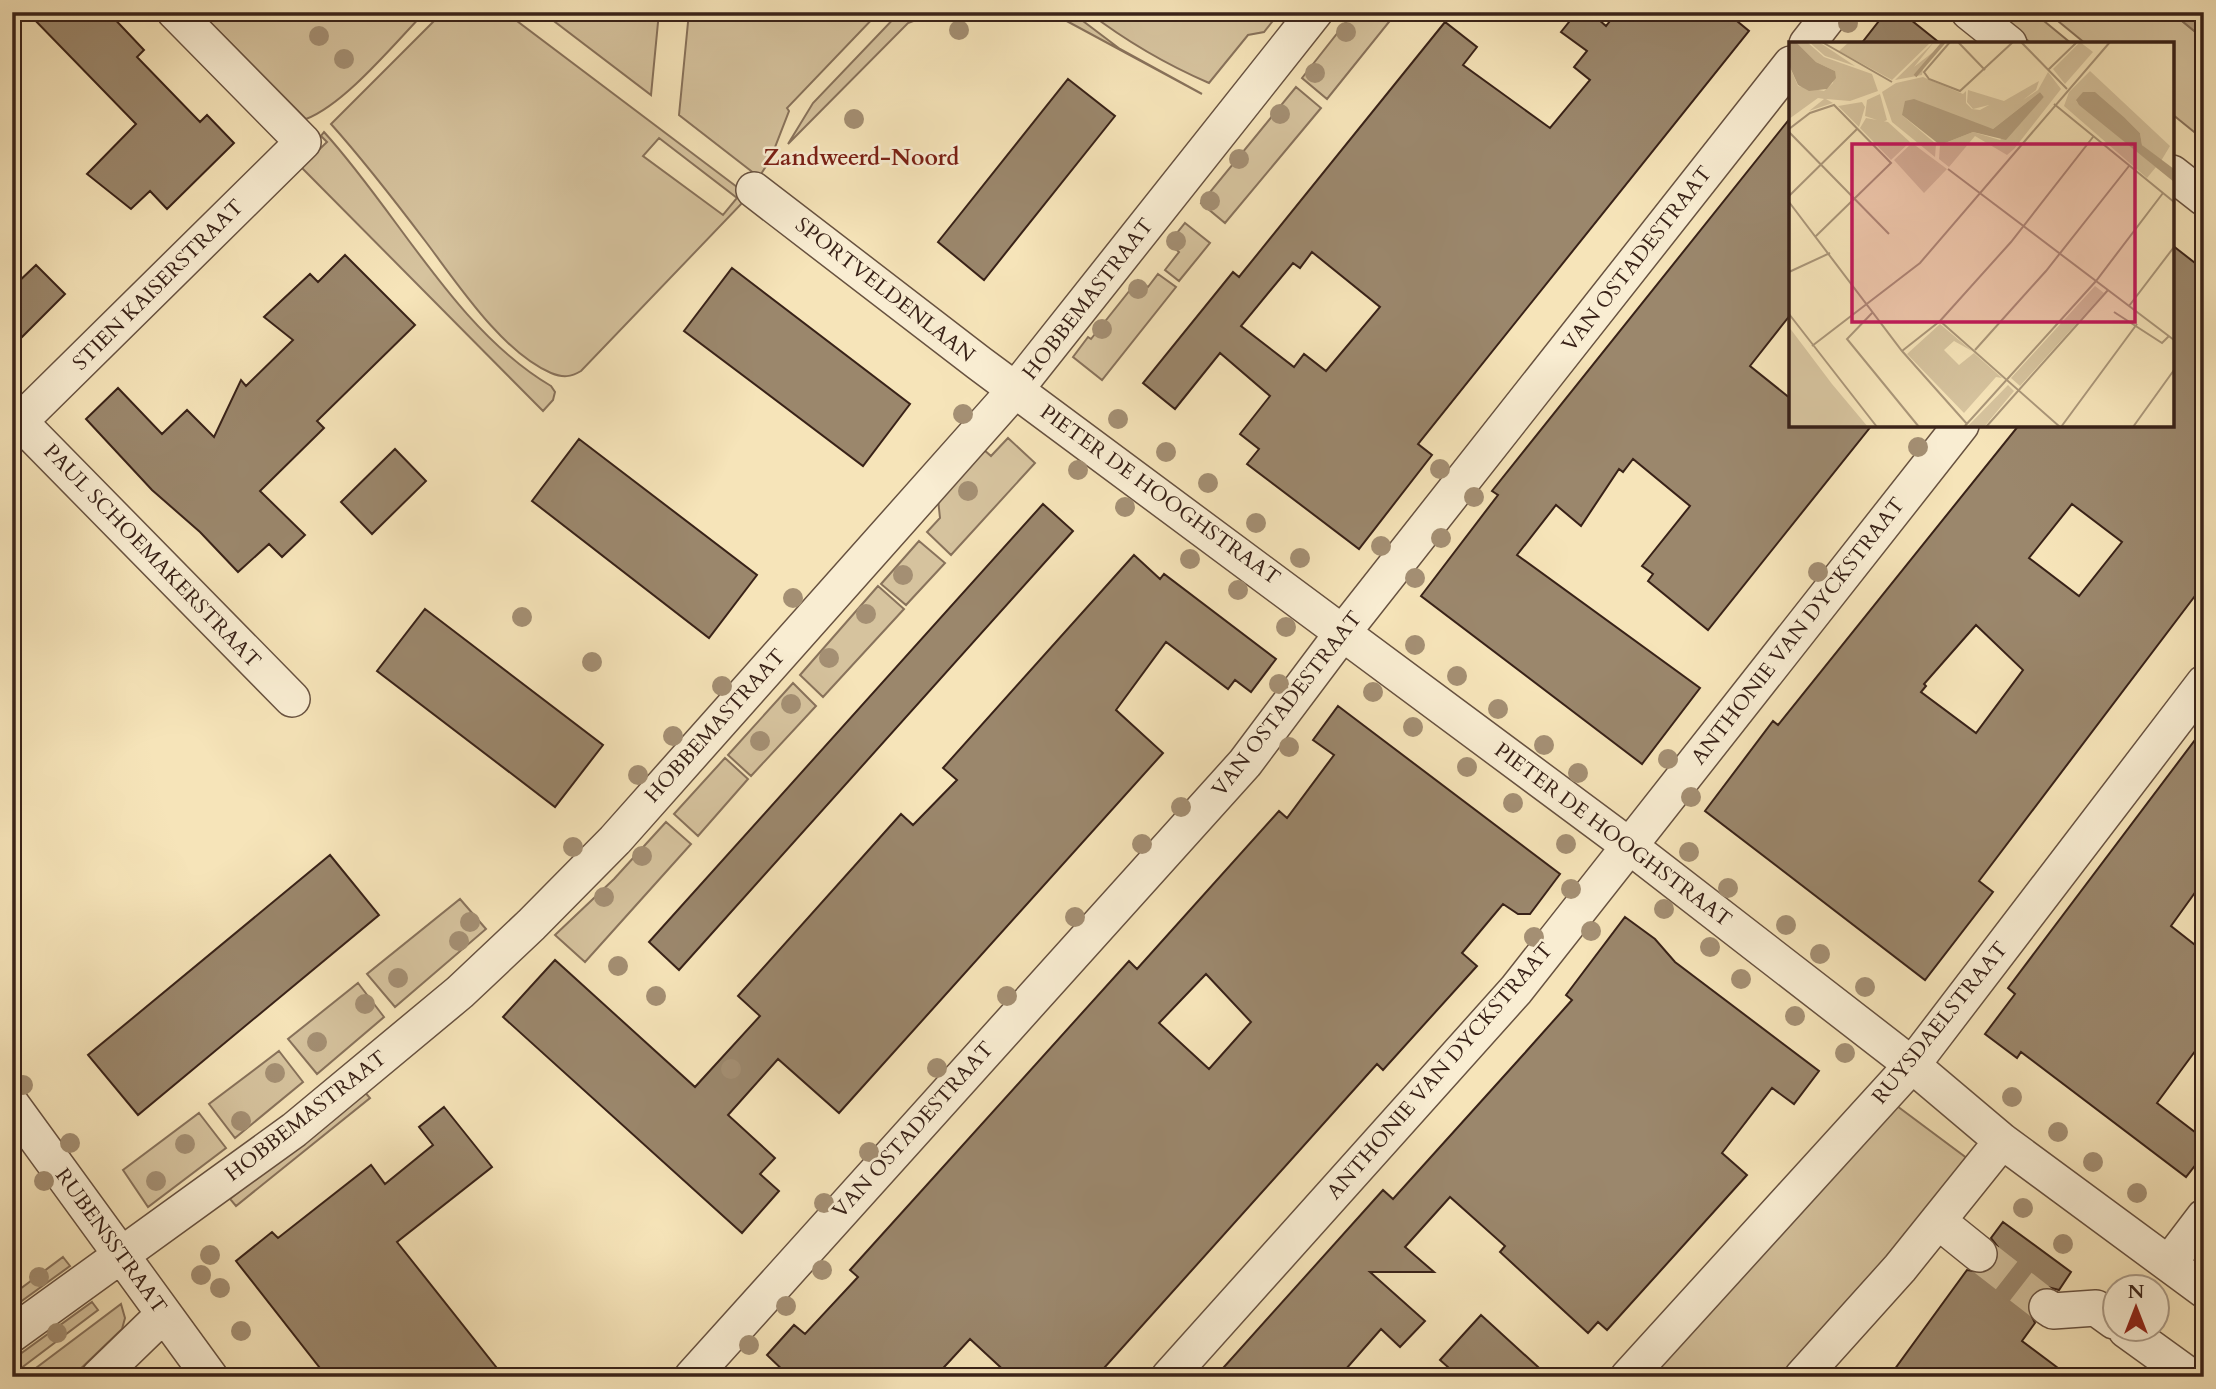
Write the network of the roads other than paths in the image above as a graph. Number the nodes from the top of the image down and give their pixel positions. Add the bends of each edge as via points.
1 (175, 12) edge
2 (1315, 12) edge
3 (1832, 12) edge
4 (1969, 12) edge
5 (1809, 42) edge
6 (2006, 42) edge
7 (1789, 67) edge
8 (2174, 175) edge
9 (754, 190) dead end
10 (2204, 198) edge
11 (1016, 390) junction
12 (15, 421) edge
13 (1959, 427) edge
14 (1344, 631) junction
15 (2204, 683) edge
16 (292, 699) dead end
17 (1628, 845) junction
18 (1912, 1065) junction
19 (12, 1105) edge
20 (2002, 1141) junction
21 (2204, 1217) edge
22 (1938, 1222) junction
23 (119, 1254) junction
24 (1979, 1254) tunnel mouth
25 (2169, 1263) junction
26 (2204, 1290) edge
27 (2047, 1307) tunnel mouth
28 (2100, 1311) edge
29 (164, 1314) junction
30 (12, 1334) edge
31 (2146, 1344) edge
32 (99, 1377) edge
33 (210, 1377) edge
34 (691, 1377) edge
35 (1169, 1377) edge
36 (1628, 1377) edge
37 (1802, 1377) edge
38 (2191, 1377) edge

1 - 12 street, STIEN KAISERSTRAAT via 303,142
2 - 11 street, HOBBEMASTRAAT
3 - 5 street
4 - 6 street
7 - 14 street, VAN OSTADESTRAAT
8 - 10 street
9 - 11 street, SPORTVELDENLAAN
11 - 14 street, PIETER DE HOOGHSTRAAT
11 - 23 street, HOBBEMASTRAAT via 615,840 531,925 460,992 294,1130
12 - 16 street, PAUL SCHOEMAKERSTRAAT
13 - 17 street, ANTHONIE VAN DYCKSTRAAT
14 - 17 street, PIETER DE HOOGHSTRAAT
14 - 34 street, VAN OSTADESTRAAT via 1245,763
15 - 18 street, RUYSDAELSTRAAT
17 - 18 street, PIETER DE HOOGHSTRAAT
17 - 35 street, ANTHONIE VAN DYCKSTRAAT via 1516,990
18 - 20 street, PIETER DE HOOGHSTRAAT
18 - 36 street, RUYSDAELSTRAAT
19 - 23 street, RUBENSSTRAAT
20 - 22 street
20 - 25 street, PIETER DE HOOGHSTRAAT
21 - 25 street
22 - 24 street
22 - 37 street
23 - 29 street, RUBENSSTRAAT
23 - 30 street, HOBBEMASTRAAT
25 - 26 street, PIETER DE HOOGHSTRAAT
27 - 28 street via 2053,1311
29 - 32 street
29 - 33 street, RUBENSSTRAAT
31 - 38 street

